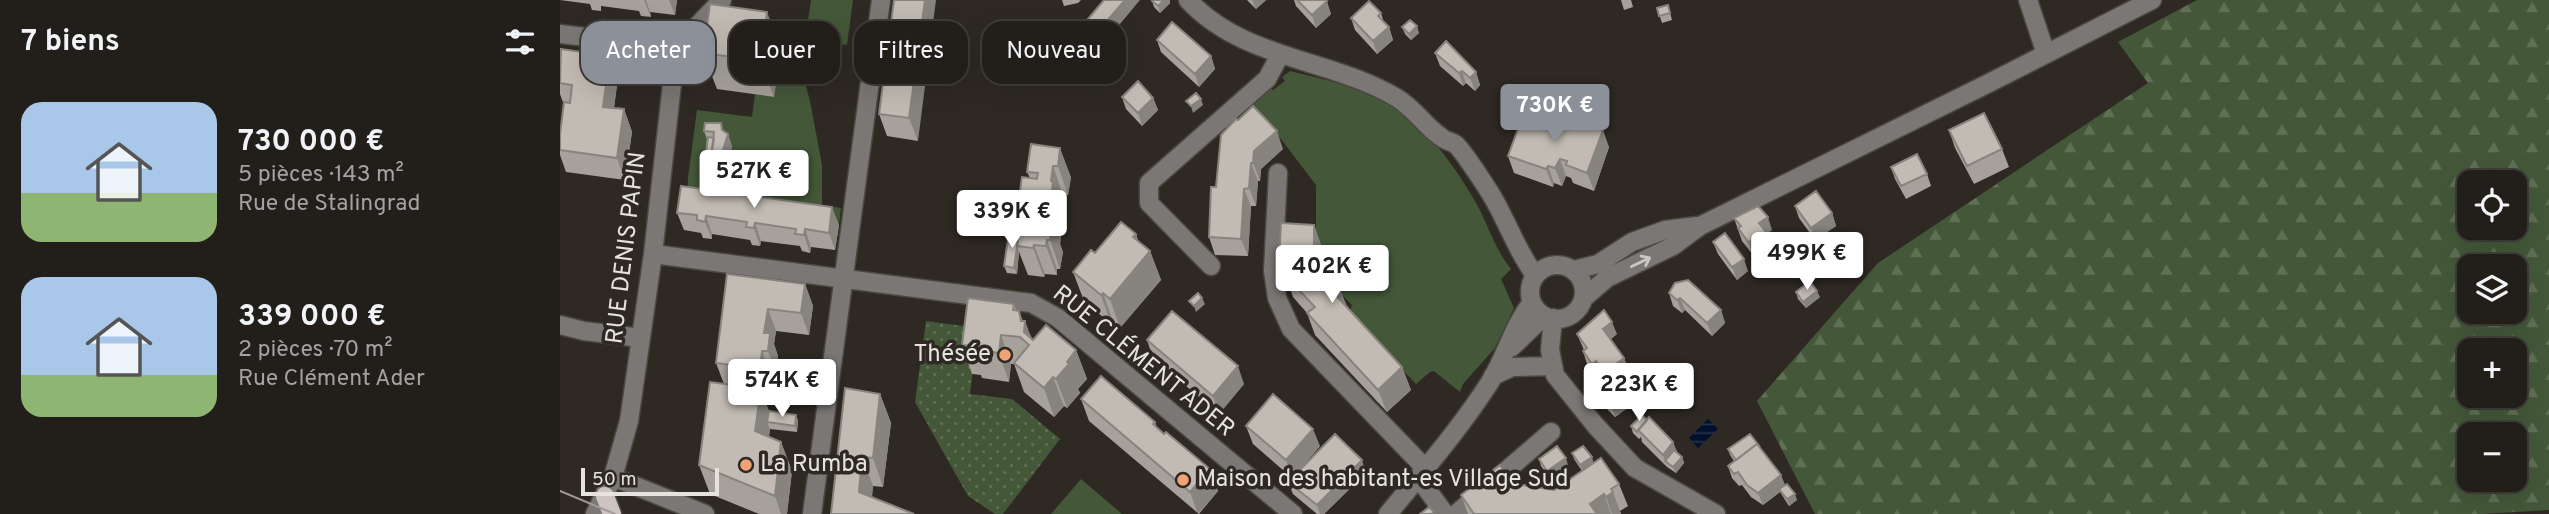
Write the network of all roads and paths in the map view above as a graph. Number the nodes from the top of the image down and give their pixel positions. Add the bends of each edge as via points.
1 (722, 0) edge
2 (881, 0) edge
3 (1188, 0) edge
4 (2028, 0) edge
5 (2152, 0) edge
6 (702, 21) edge
7 (560, 34) edge
8 (581, 37) edge
9 (2046, 54) junction
10 (1280, 55) junction
11 (672, 84) edge
12 (1278, 173) dead end
13 (1700, 226) junction
14 (653, 254) junction
15 (1212, 266) dead end
16 (1574, 270) junction
17 (1535, 275) junction
18 (845, 279) junction
19 (1584, 298) junction
20 (1543, 312) junction
21 (560, 325) edge
22 (641, 338) junction
23 (1552, 366) junction
24 (1493, 376) junction
25 (1551, 432) dead end
26 (1504, 472) junction
27 (1422, 473) junction
28 (613, 477) junction
29 (1520, 489) edge
30 (605, 496) junction
31 (595, 514) edge
32 (612, 514) edge
33 (705, 514) edge
34 (812, 514) edge
35 (1293, 514) edge
36 (1388, 514) edge
37 (1445, 514) edge
38 (1456, 514) edge
39 (1716, 514) edge

1 - 6 street
2 - 18 street
3 - 10 street via 1233,34
4 - 9 street
5 - 9 street
7 - 8 street
9 - 13 street
10 - 15 street via 1267,79 1149,183 1149,203
10 - 17 street via 1366,83 1399,99 1441,138 1455,144 1496,203
11 - 14 street, RUE DENIS PAPIN
12 - 27 street via 1273,271 1291,330
13 - 16 street via 1665,230 1632,242 1598,264
19 -> 13 street via 1607,278 1673,246
14 - 18 street, RUE CLÉMENT ADER
14 - 22 street, RUE DENIS PAPIN
16 - 17 street via 1554,264
16 - 19 street via 1583,282
17 - 20 street via 1531,284
18 - 34 street
18 - 35 street, RUE CLÉMENT ADER via 1042,307
19 - 20 street via 1576,312 1561,319
20 - 23 street
20 - 24 street via 1518,320
21 - 22 street
22 - 28 street, RUE DENIS PAPIN via 629,421
23 - 24 street via 1512,367
23 - 39 street via 1595,425 1635,468
24 - 27 street
25 - 26 street
26 - 29 street
26 - 38 street
27 - 36 street
27 - 37 street
28 - 30 street, RUE DENIS PAPIN
28 - 33 street
30 - 31 street, RUE DENIS PAPIN
30 - 32 main road

